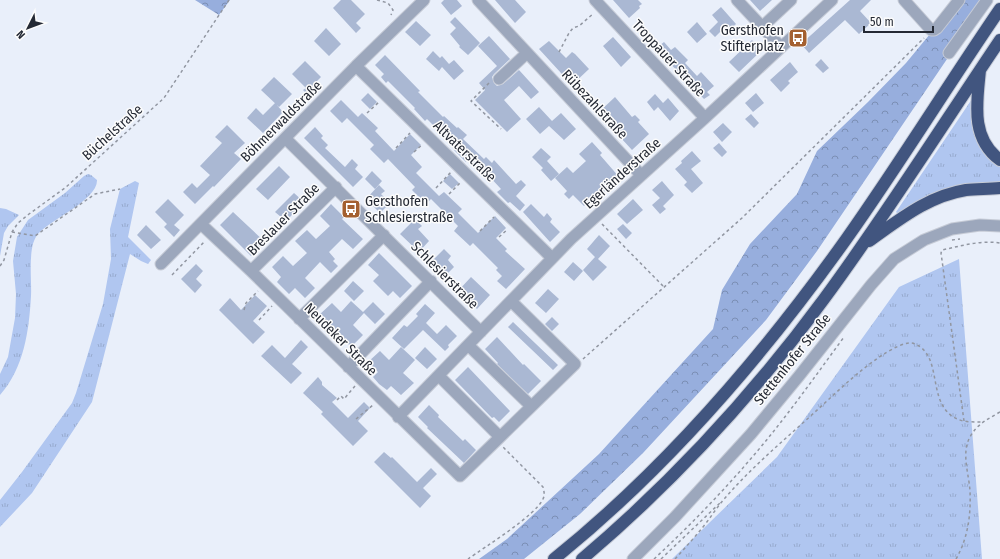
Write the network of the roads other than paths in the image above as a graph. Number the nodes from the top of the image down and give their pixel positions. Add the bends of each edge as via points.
1 (424, 0) edge
2 (478, 0) edge
3 (737, 0) edge
4 (791, 0) edge
5 (832, 0) edge
6 (904, 0) edge
7 (959, 0) edge
8 (987, 0) edge
9 (598, 3) edge
10 (1000, 9) edge
11 (762, 27) junction
12 (1000, 40) edge
13 (781, 47) junction
14 (527, 52) junction
15 (949, 53) dead end
16 (356, 66) junction
17 (980, 69) junction
18 (499, 79) road end
19 (705, 118) junction
20 (285, 138) junction
21 (1000, 160) edge
22 (641, 175) junction
23 (336, 187) junction
24 (1000, 188) edge
25 (201, 224) junction
26 (1000, 226) edge
27 (384, 235) junction
28 (862, 247) junction
29 (552, 258) junction
30 (161, 264) dead end
31 (251, 271) junction
32 (431, 281) junction
33 (511, 301) junction
34 (299, 319) junction
35 (481, 332) junction
36 (468, 345) junction
37 (348, 367) junction
38 (439, 376) junction
39 (531, 406) junction
40 (398, 417) junction
41 (498, 439) junction
42 (554, 559) edge
43 (582, 559) edge
44 (633, 559) edge

1 - 16 street, Böhmerwaldstraße
2 - 14 street, Rübezahlstraße
3 - 11 street
4 - 11 street
5 - 13 street, Egerländerstraße
6 - 7 street via 931,30 937,28
8 - 15 street
9 - 19 street, Troppauer Straße
10 - 42 highway via 847,237 756,357 656,466
11 - 13 street
12 - 17 highway
13 - 19 street, Egerländerstraße
14 - 18 street
14 - 22 street, Rübezahlstraße
16 - 20 street, Böhmerwaldstraße
16 - 29 street, Altvaterstraße
17 - 21 highway via 977,124 989,148
17 - 28 highway
19 - 22 street, Egerländerstraße
20 - 23 street, Schlesierstraße
20 - 25 street, Böhmerwaldstraße
22 - 29 street, Egerländerstraße
23 - 27 street, Schlesierstraße
23 - 31 street, Breslauer Straße
24 - 28 highway via 966,190 935,199 911,211
25 - 30 street, Böhmerwaldstraße
25 - 31 street, Neudeker Straße
26 - 44 street, Stettenhofer Straße via 980,225 952,229 924,240 894,259 751,434
27 - 32 street, Schlesierstraße
27 - 34 street
28 - 43 highway via 794,338 718,427 647,500
29 - 33 street, Egerländerstraße
31 - 34 street, Neudeker Straße
32 - 35 street, Schlesierstraße
32 - 37 street
33 - 35 street, Egerländerstraße
33 - 39 street via 575,364
34 - 37 street, Neudeker Straße
35 - 36 street, Egerländerstraße
36 - 38 street, Egerländerstraße
36 - 39 street
37 - 40 street, Neudeker Straße
38 - 40 street, Egerländerstraße
38 - 41 street
39 - 41 street
40 - 41 street, Neudeker Straße via 460,476

